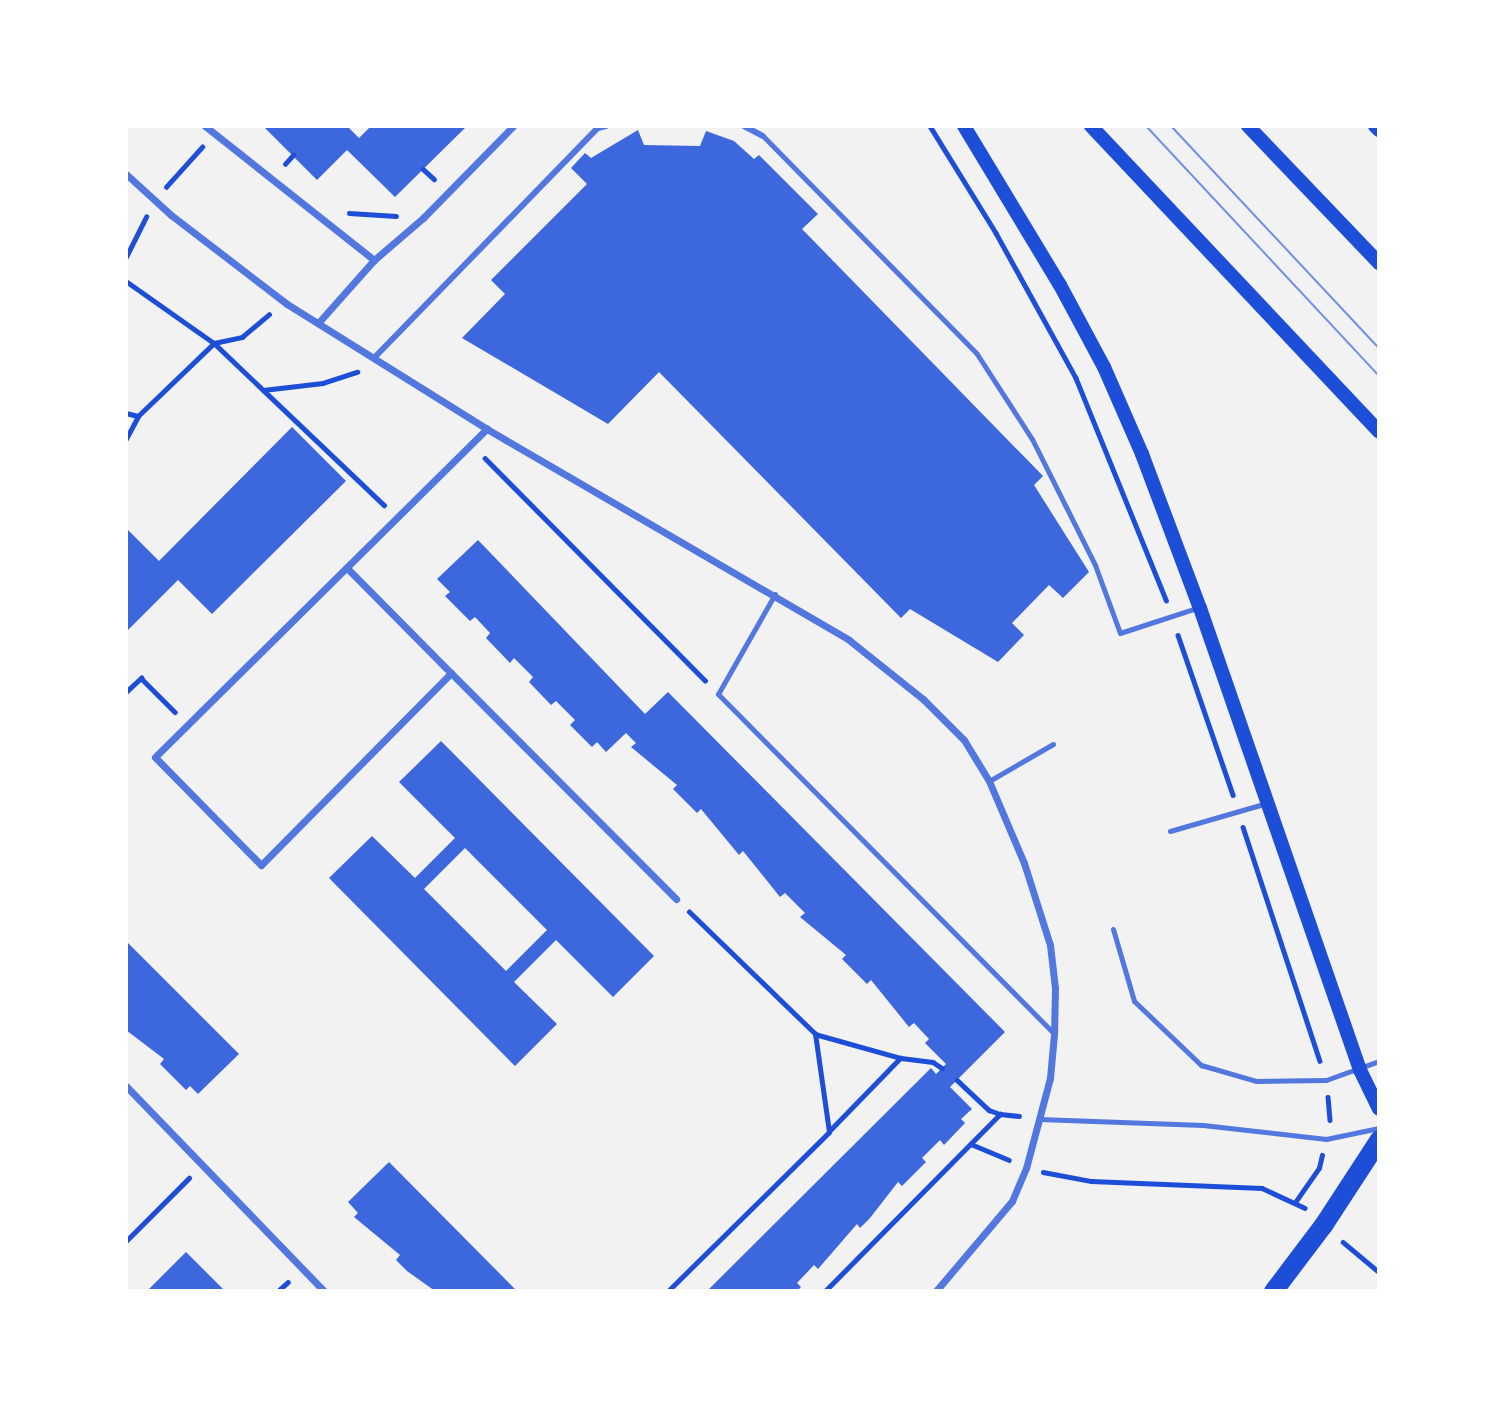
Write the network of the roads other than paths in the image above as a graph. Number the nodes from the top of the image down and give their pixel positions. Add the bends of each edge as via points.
1 (205, 126) edge
2 (513, 126) edge
3 (606, 126) edge
4 (744, 126) edge
5 (964, 126) edge
6 (1091, 126) edge
7 (1248, 126) edge
8 (1375, 126) edge
9 (1379, 130) edge
10 (763, 136) joint
11 (126, 174) edge
12 (374, 260) junction
13 (1379, 263) edge
14 (319, 322) junction
15 (374, 358) junction
16 (488, 429) junction
17 (1379, 432) edge
18 (347, 568) junction
19 (775, 594) junction
20 (1200, 607) junction
21 (451, 673) junction
22 (1053, 744) dead end
23 (989, 780) junction
24 (1267, 803) junction
25 (1170, 831) dead end
26 (676, 899) road end
27 (1113, 929) dead end
28 (1054, 1034) junction
29 (1379, 1061) edge
30 (1360, 1070) junction
31 (126, 1086) edge
32 (1379, 1109) edge
33 (1039, 1119) junction
34 (1379, 1128) edge
35 (1379, 1139) edge
36 (324, 1291) edge
37 (936, 1291) edge
38 (1273, 1291) edge

1 - 12 street
2 - 12 street via 423,218
3 - 15 street via 598,128
4 - 10 street
5 - 20 main road via 1104,367
6 - 17 main road
7 - 13 main road
8 - 9 main road
10 - 20 lane via 977,354 1032,439 1095,565 1121,633
11 - 14 street via 229,261
12 - 14 street
14 - 15 street
15 - 16 street
16 - 18 street
16 - 19 street
18 - 21 street
18 - 21 street via 155,757 261,865
19 - 23 street via 849,640 923,699 964,740
19 - 28 lane via 718,694
20 - 24 main road
21 - 26 street
22 - 23 lane
23 - 28 street via 1024,863 1050,945
24 - 25 lane
24 - 30 main road
27 - 30 lane via 1134,1001 1201,1065 1256,1081 1326,1080
28 - 33 street via 1050,1078
29 - 30 lane
30 - 32 main road
31 - 36 street
33 - 34 lane via 1203,1125 1326,1139
33 - 37 street via 1012,1201
35 - 38 highway

